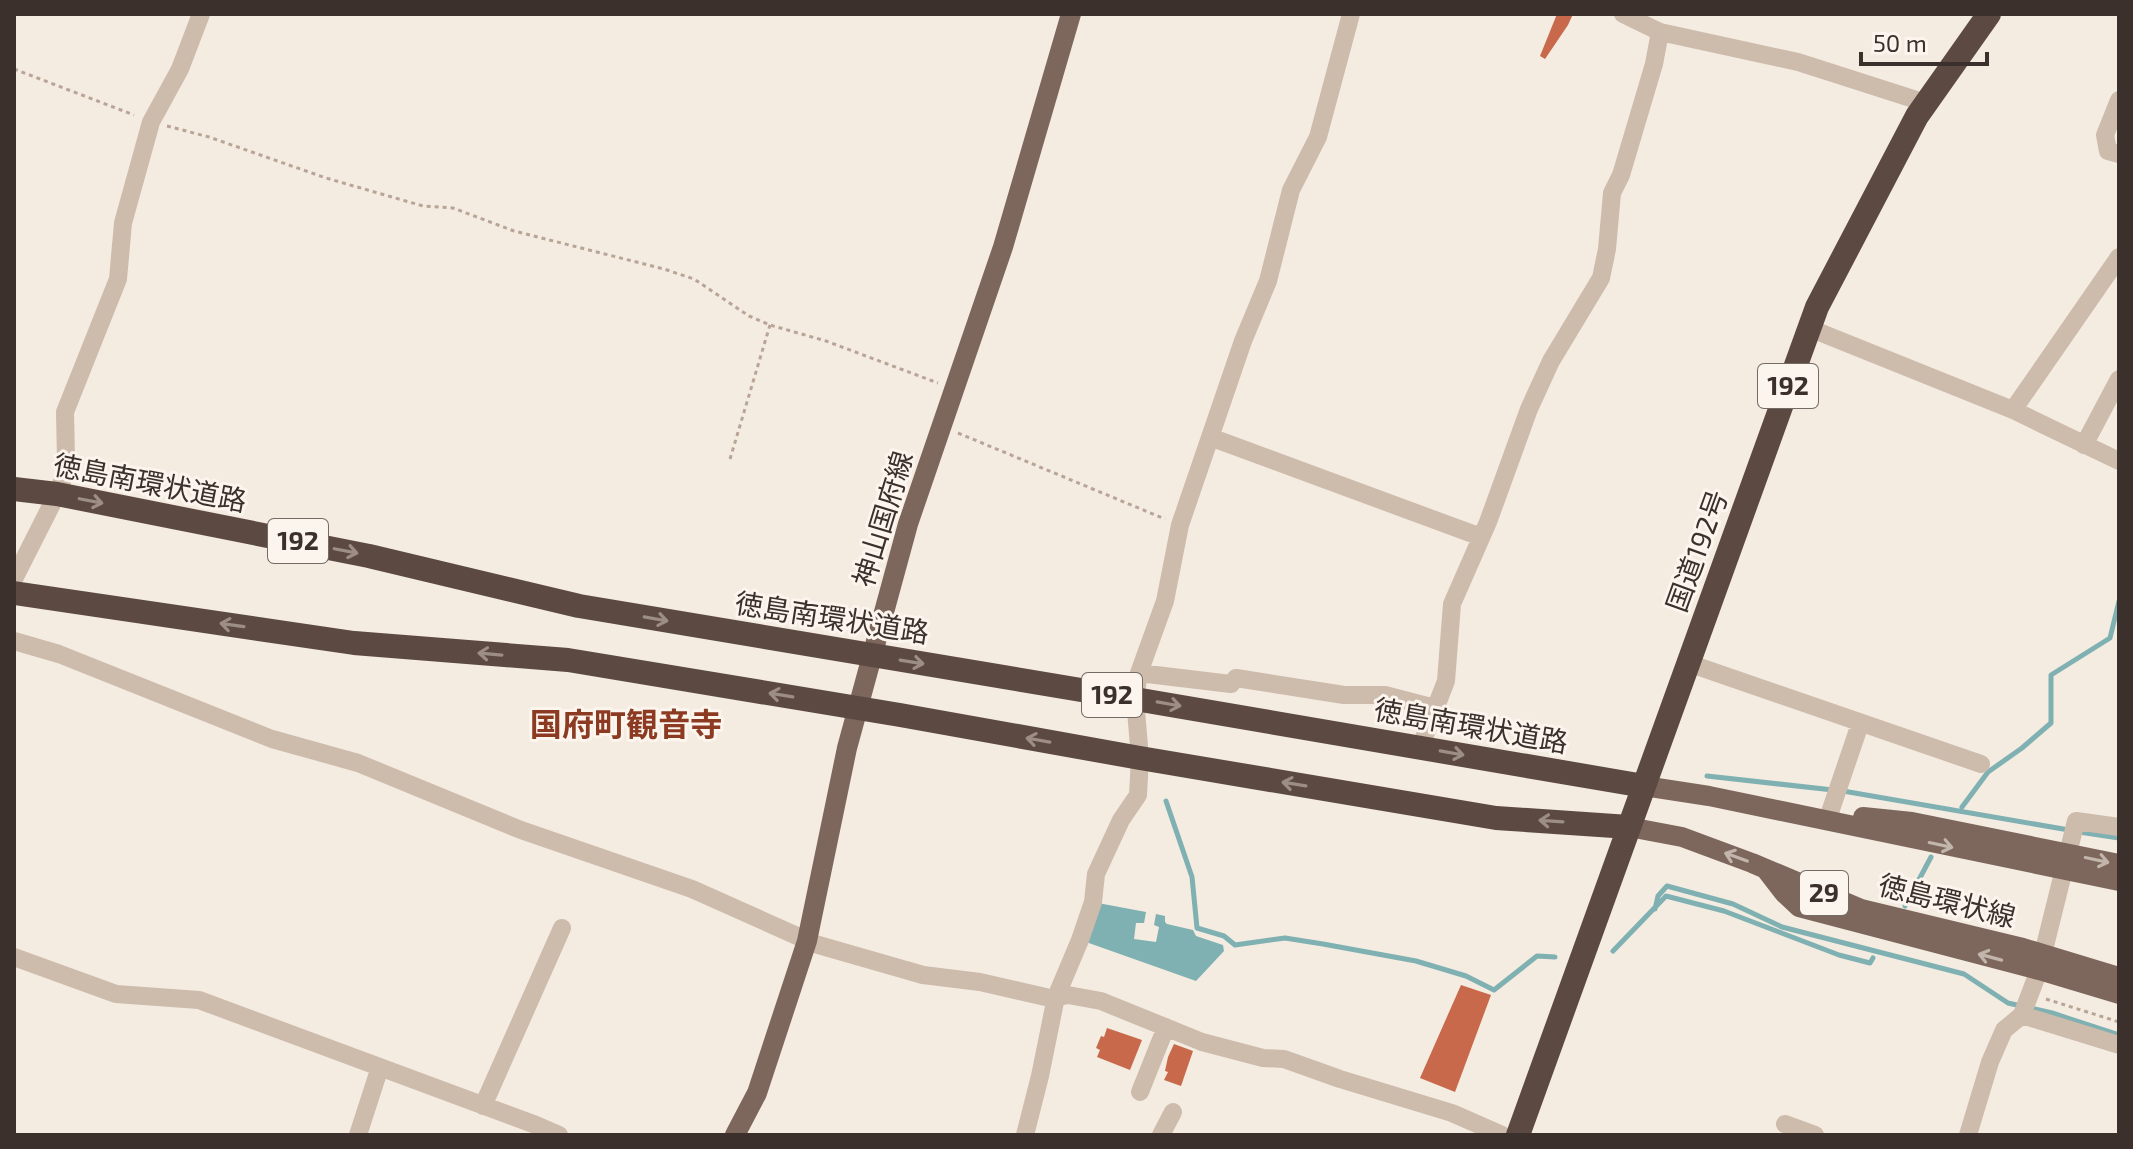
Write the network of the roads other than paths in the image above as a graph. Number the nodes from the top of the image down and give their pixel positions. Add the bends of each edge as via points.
1 (201, 14) edge
2 (1071, 14) edge
3 (1351, 14) edge
4 (1623, 14) edge
5 (1989, 14) edge
6 (1660, 32) junction
7 (2119, 100) edge
8 (1926, 103) junction
9 (2119, 154) edge
10 (2119, 257) edge
11 (1809, 328) junction
12 (2118, 382) edge
13 (2013, 410) junction
14 (1210, 437) junction
15 (2084, 445) junction
16 (2119, 461) edge
17 (14, 489) edge
18 (57, 494) junction
19 (1481, 537) junction
20 (14, 579) edge
21 (14, 593) edge
22 (14, 641) edge
23 (872, 656) junction
24 (1688, 663) junction
25 (1139, 673) junction
26 (1135, 699) junction
27 (858, 708) junction
28 (1435, 708) junction
29 (1860, 724) junction
30 (1420, 748) junction
31 (1140, 758) junction
32 (1981, 764) dead end
33 (1644, 786) junction
34 (1827, 821) junction
35 (1629, 827) junction
36 (2119, 827) edge
37 (2071, 838) junction
38 (2119, 864) edge
39 (1765, 868) junction
40 (2119, 881) edge
41 (562, 928) dead end
42 (807, 941) junction
43 (14, 957) edge
44 (2039, 970) junction
45 (2119, 977) edge
46 (2119, 994) edge
47 (1056, 997) junction
48 (2026, 1005) junction
49 (1166, 1027) junction
50 (2119, 1045) edge
51 (380, 1067) junction
52 (1140, 1092) dead end
53 (483, 1106) junction
54 (1173, 1112) dead end
55 (1785, 1124) dead end
56 (535, 1130) edge
57 (1811, 1134) edge
58 (358, 1135) edge
59 (559, 1135) edge
60 (735, 1135) edge
61 (1025, 1135) edge
62 (1161, 1135) edge
63 (1502, 1135) edge
64 (1518, 1135) edge
65 (1968, 1135) edge

1 - 18 street via 180,69 151,122 123,223 118,279 65,412 66,460
2 - 23 main road, 神山国府線 via 1003,247 908,524
3 - 14 street via 1318,137 1291,190 1268,281
4 - 6 street
5 - 8 highway, 国道192号 / 192
6 - 8 street via 1798,62
6 - 19 street via 1612,193 1601,278 1551,361
7 - 9 street via 2105,135 2108,151
8 - 11 highway, 国道192号 / 192
10 - 13 street
11 - 13 street
11 - 24 highway, 国道192号 / 192
12 - 15 street
13 - 15 street
14 - 19 street
14 - 25 street via 1180,525 1165,601
15 - 16 street
17 - 18 highway, 徳島南環状道路 / 192
18 - 20 street
18 -> 23 highway, 徳島南環状道路 / 192 via 369,556 579,606
19 - 28 street via 1452,604 1446,681
27 -> 21 highway, 192 via 568,660 354,643
22 - 42 street via 692,889
23 -> 26 highway, 徳島南環状道路 / 192
23 - 27 main road, 神山国府線
24 - 29 street
24 - 33 highway, 国道192号 / 192
25 - 26 street
25 - 28 street via 1385,695
26 -> 30 highway, 徳島南環状道路 / 192
26 - 31 street
31 -> 27 highway, 192
27 - 42 main road, 神山国府線
28 - 30 street
29 - 32 street
29 - 34 street
30 -> 33 highway, 徳島南環状道路 / 192
35 -> 31 highway, 192 via 1496,818
31 - 47 street via 1138,795 1096,874 1093,902
33 - 34 main road, 徳島環状線
33 - 35 highway, 国道192号 / 192
34 - 37 main road via 1866,817
34 -> 40 main road, 徳島環状線
39 -> 35 main road, 徳島環状線 / 29 via 1682,837
35 - 64 highway, 国道192号 / 192
36 - 37 street via 2076,821
37 -> 38 main road
37 - 44 street
44 -> 39 main road via 1799,907
39 - 45 main road, 徳島環状線 / 29 via 1861,909
41 - 53 street
42 - 47 street via 923,975
42 - 60 main road, 神山国府線 via 757,1093
43 - 51 street via 116,994 199,1000
44 - 46 main road
44 - 48 street
47 - 49 street via 1101,1001
47 - 61 street
48 - 50 street
48 - 65 street via 2004,1030
49 - 52 street
49 - 63 street via 1202,1042 1284,1059 1452,1113
51 - 53 street
51 - 58 street
53 - 56 street
54 - 62 street
55 - 57 street
56 - 59 street

